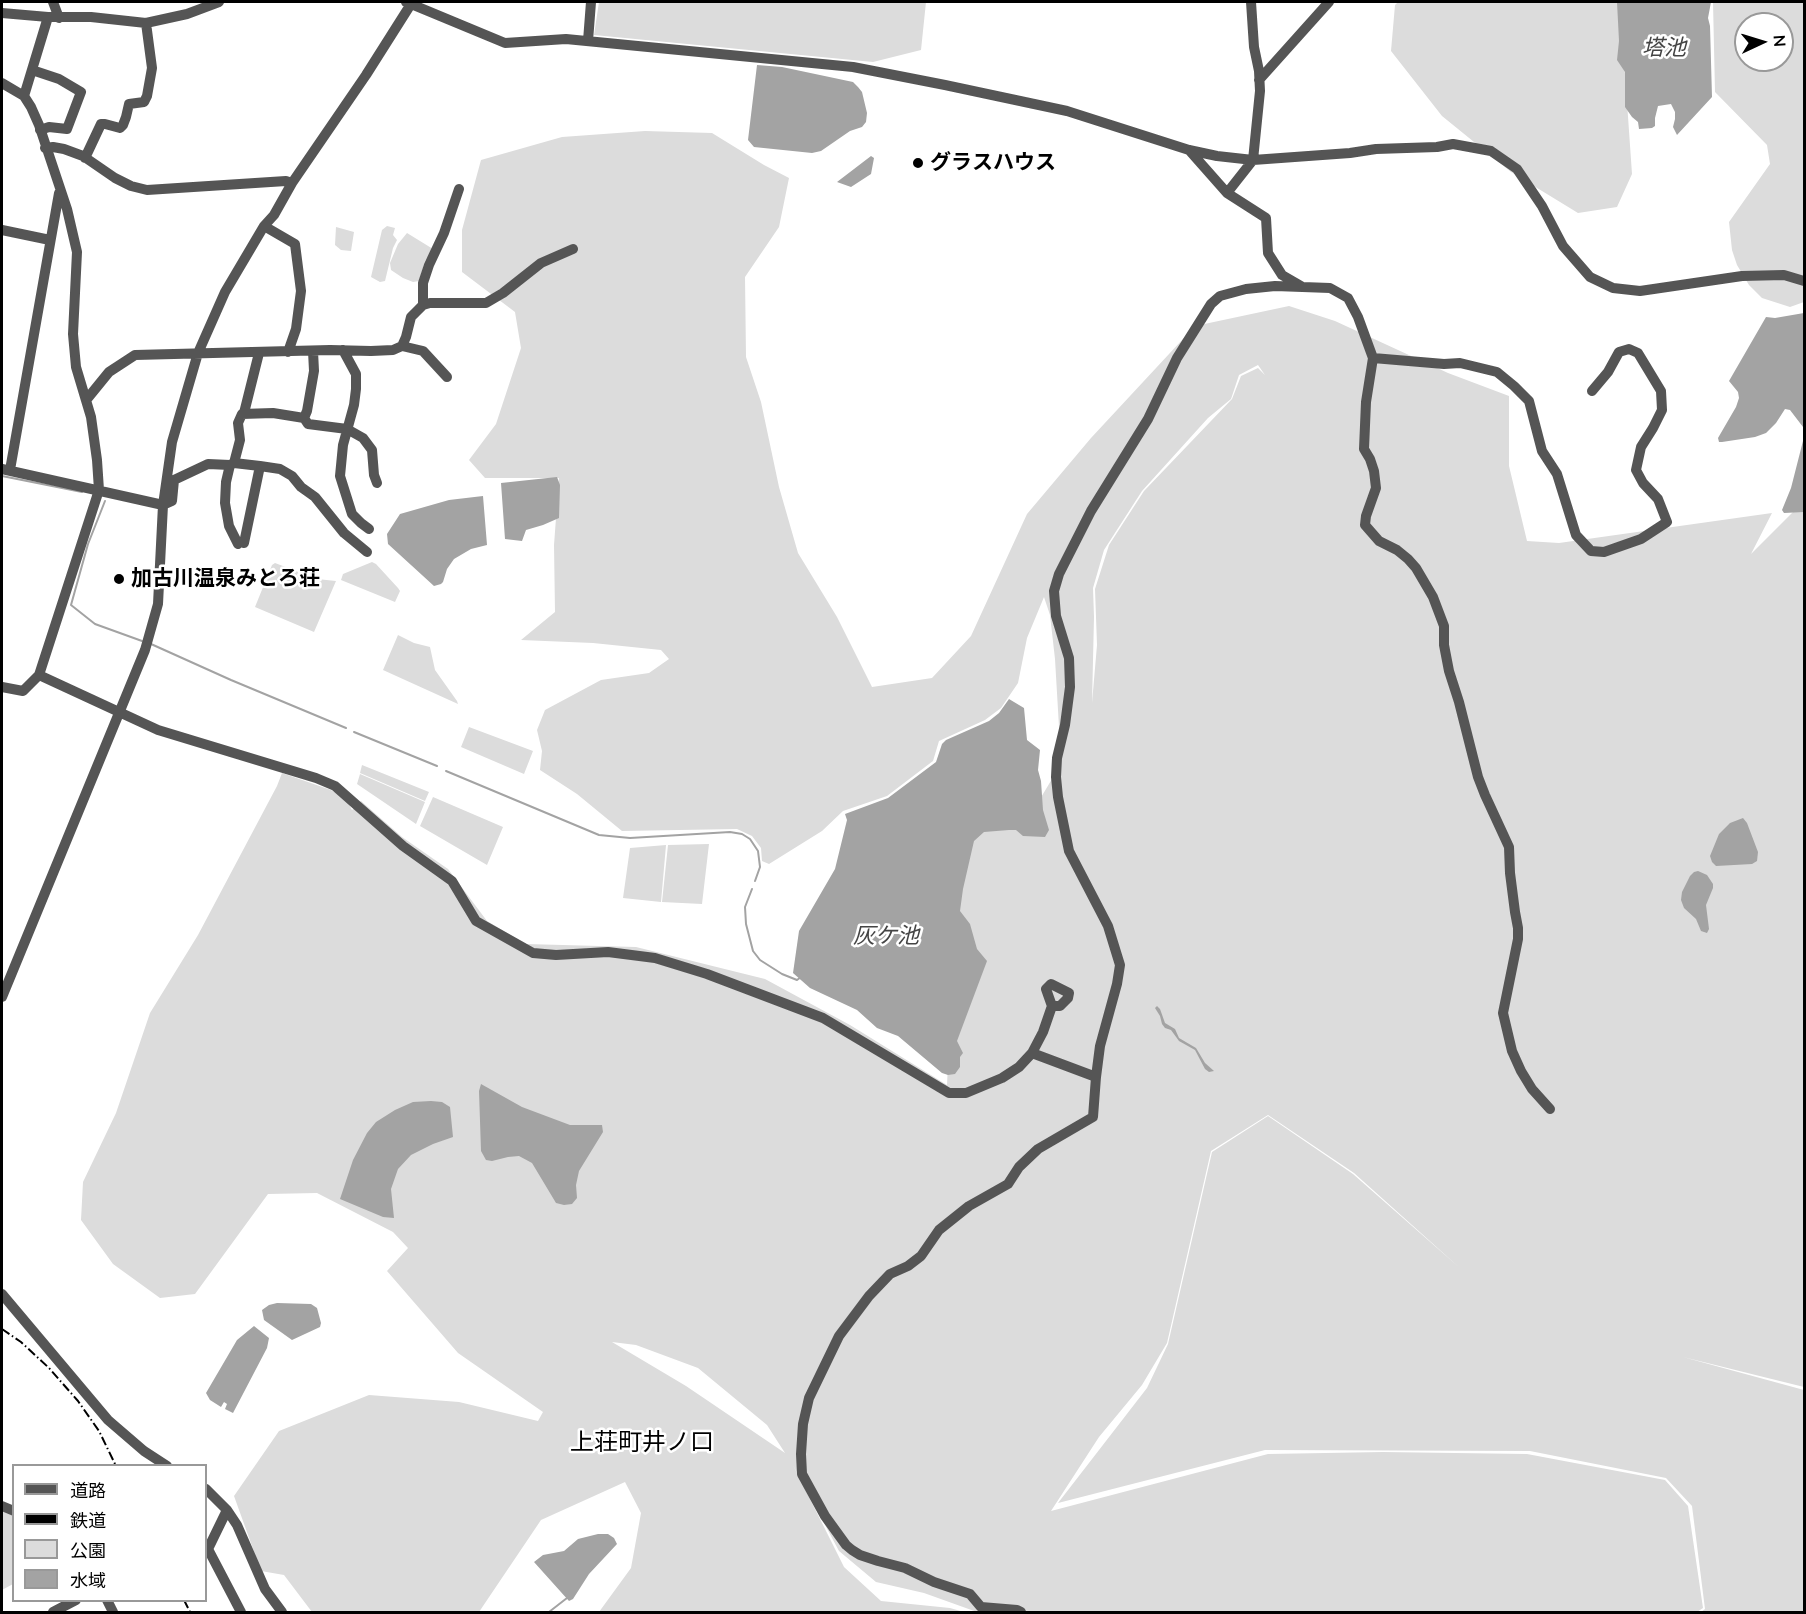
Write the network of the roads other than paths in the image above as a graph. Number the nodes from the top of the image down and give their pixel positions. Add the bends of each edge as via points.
1 (53, 2) edge
2 (219, 2) edge
3 (408, 2) edge
4 (591, 2) edge
5 (1251, 2) edge
6 (1329, 2) edge
7 (2, 13) edge
8 (53, 17) junction
9 (146, 23) junction
10 (588, 41) junction
11 (32, 70) junction
12 (1259, 80) junction
13 (2, 83) edge
14 (24, 96) junction
15 (40, 130) junction
16 (45, 148) junction
17 (1189, 150) junction
18 (85, 158) junction
19 (1253, 160) junction
20 (292, 183) junction
21 (459, 189) dead end
22 (59, 190) junction
23 (1227, 193) junction
24 (264, 226) junction
25 (2, 230) edge
26 (50, 240) junction
27 (573, 249) dead end
28 (1804, 281) edge
29 (1306, 288) junction
30 (423, 305) junction
31 (402, 346) junction
32 (344, 350) junction
33 (313, 351) junction
34 (288, 352) junction
35 (198, 353) junction
36 (259, 353) junction
37 (1373, 358) junction
38 (447, 377) dead end
39 (1593, 391) dead end
40 (87, 399) junction
41 (244, 413) junction
42 (304, 418) junction
43 (347, 429) junction
44 (232, 464) junction
45 (260, 466) junction
46 (6, 470) edge
47 (377, 483) dead end
48 (99, 490) junction
49 (164, 505) junction
50 (369, 529) dead end
51 (367, 552) dead end
52 (39, 675) junction
53 (2, 687) edge
54 (118, 712) junction
55 (2, 997) edge
56 (1052, 1006) dead end
57 (1032, 1053) junction
58 (1096, 1077) junction
59 (1550, 1109) dead end
60 (2, 1294) edge
61 (158, 1464) edge
62 (207, 1490) edge
63 (227, 1510) junction
64 (72, 1602) edge
65 (53, 1612) edge
66 (241, 1612) edge
67 (282, 1612) edge
68 (1021, 1612) edge

1 - 8 street
2 - 9 street
3 - 10 street via 506,43
3 - 20 street
4 - 10 street
5 - 12 street
6 - 12 street
7 - 8 street
8 - 9 street
8 - 11 street
9 - 18 street via 152,68 147,96 144,102 129,104 120,128 101,124
10 - 17 street via 853,67 1067,111
11 - 14 street
11 - 15 street via 81,92 67,129
12 - 19 street
13 - 14 street
14 - 15 street
15 - 16 street
16 - 18 street via 64,149
16 - 22 street
17 - 19 street
17 - 23 street
18 - 20 street via 114,178 147,190
19 - 23 street
19 - 28 street via 1453,144 1491,151 1517,169 1563,246 1590,277 1613,288 1640,291 1742,276 1784,275
20 - 24 street
21 - 30 street via 423,284
22 - 26 street
22 - 40 street via 77,252 73,334 76,367
23 - 29 street via 1266,218 1268,253 1282,275
24 - 34 street via 295,244 301,291 296,329
24 - 35 street via 225,292
25 - 26 street
26 - 46 street
27 - 30 street via 541,263 486,303
29 - 37 street via 1330,288 1348,298
29 - 58 street via 1246,289 1220,296 1211,304 1177,358 1148,419 1091,511 1059,573 1054,591 1056,616 1069,658 1070,687 1057,758 1058,797 1069,851 1108,926 1120,965
30 - 31 street via 411,317
31 - 32 street via 393,350
31 - 38 street via 423,351
32 - 33 street
32 - 43 street via 356,374 354,405
33 - 34 street
33 - 42 street via 314,371
34 - 36 street
35 - 36 street
35 - 40 street via 135,355 109,372
35 - 49 street via 172,442
36 - 41 street
37 - 39 street via 1460,363 1497,372 1514,386 1529,401 1542,451 1557,474 1576,535 1591,551 1604,552 1641,539 1667,522 1658,499 1636,470 1641,447 1662,410 1661,391 1638,353 1629,349 1619,352
37 - 59 street via 1364,449 1374,471 1376,488 1365,525 1379,541 1397,550 1416,568 1444,626 1449,671 1478,777 1509,847 1518,939 1504,1022 1521,1071
40 - 48 street
41 - 42 street
41 - 44 street via 238,423 240,440
42 - 43 street via 308,424
43 - 47 street via 366,441 372,450
43 - 50 street via 340,476 352,514
44 - 45 street
44 - 45 street via 225,503 229,526 241,543
44 - 49 street via 207,464 174,480 172,501
45 - 51 street via 280,469 292,476
46 - 48 street
48 - 49 street
48 - 52 street
49 - 54 street via 158,604 145,650
52 - 53 street via 24,691
52 - 54 street
54 - 55 street
54 - 57 street via 158,730 335,786 403,846 452,881 476,921 533,953 608,952 655,958 706,974 823,1018 949,1093 966,1094 1002,1078
56 - 57 street
57 - 58 street
58 - 68 street via 1093,1117 1038,1149 1008,1184 969,1206 939,1230 921,1257 890,1274 868,1296 830,1354 803,1424 802,1474 846,1545 860,1555 970,1594 981,1607
60 - 61 street via 108,1420
62 - 63 street
63 - 66 street via 208,1549
63 - 67 street via 265,1589
64 - 65 street

